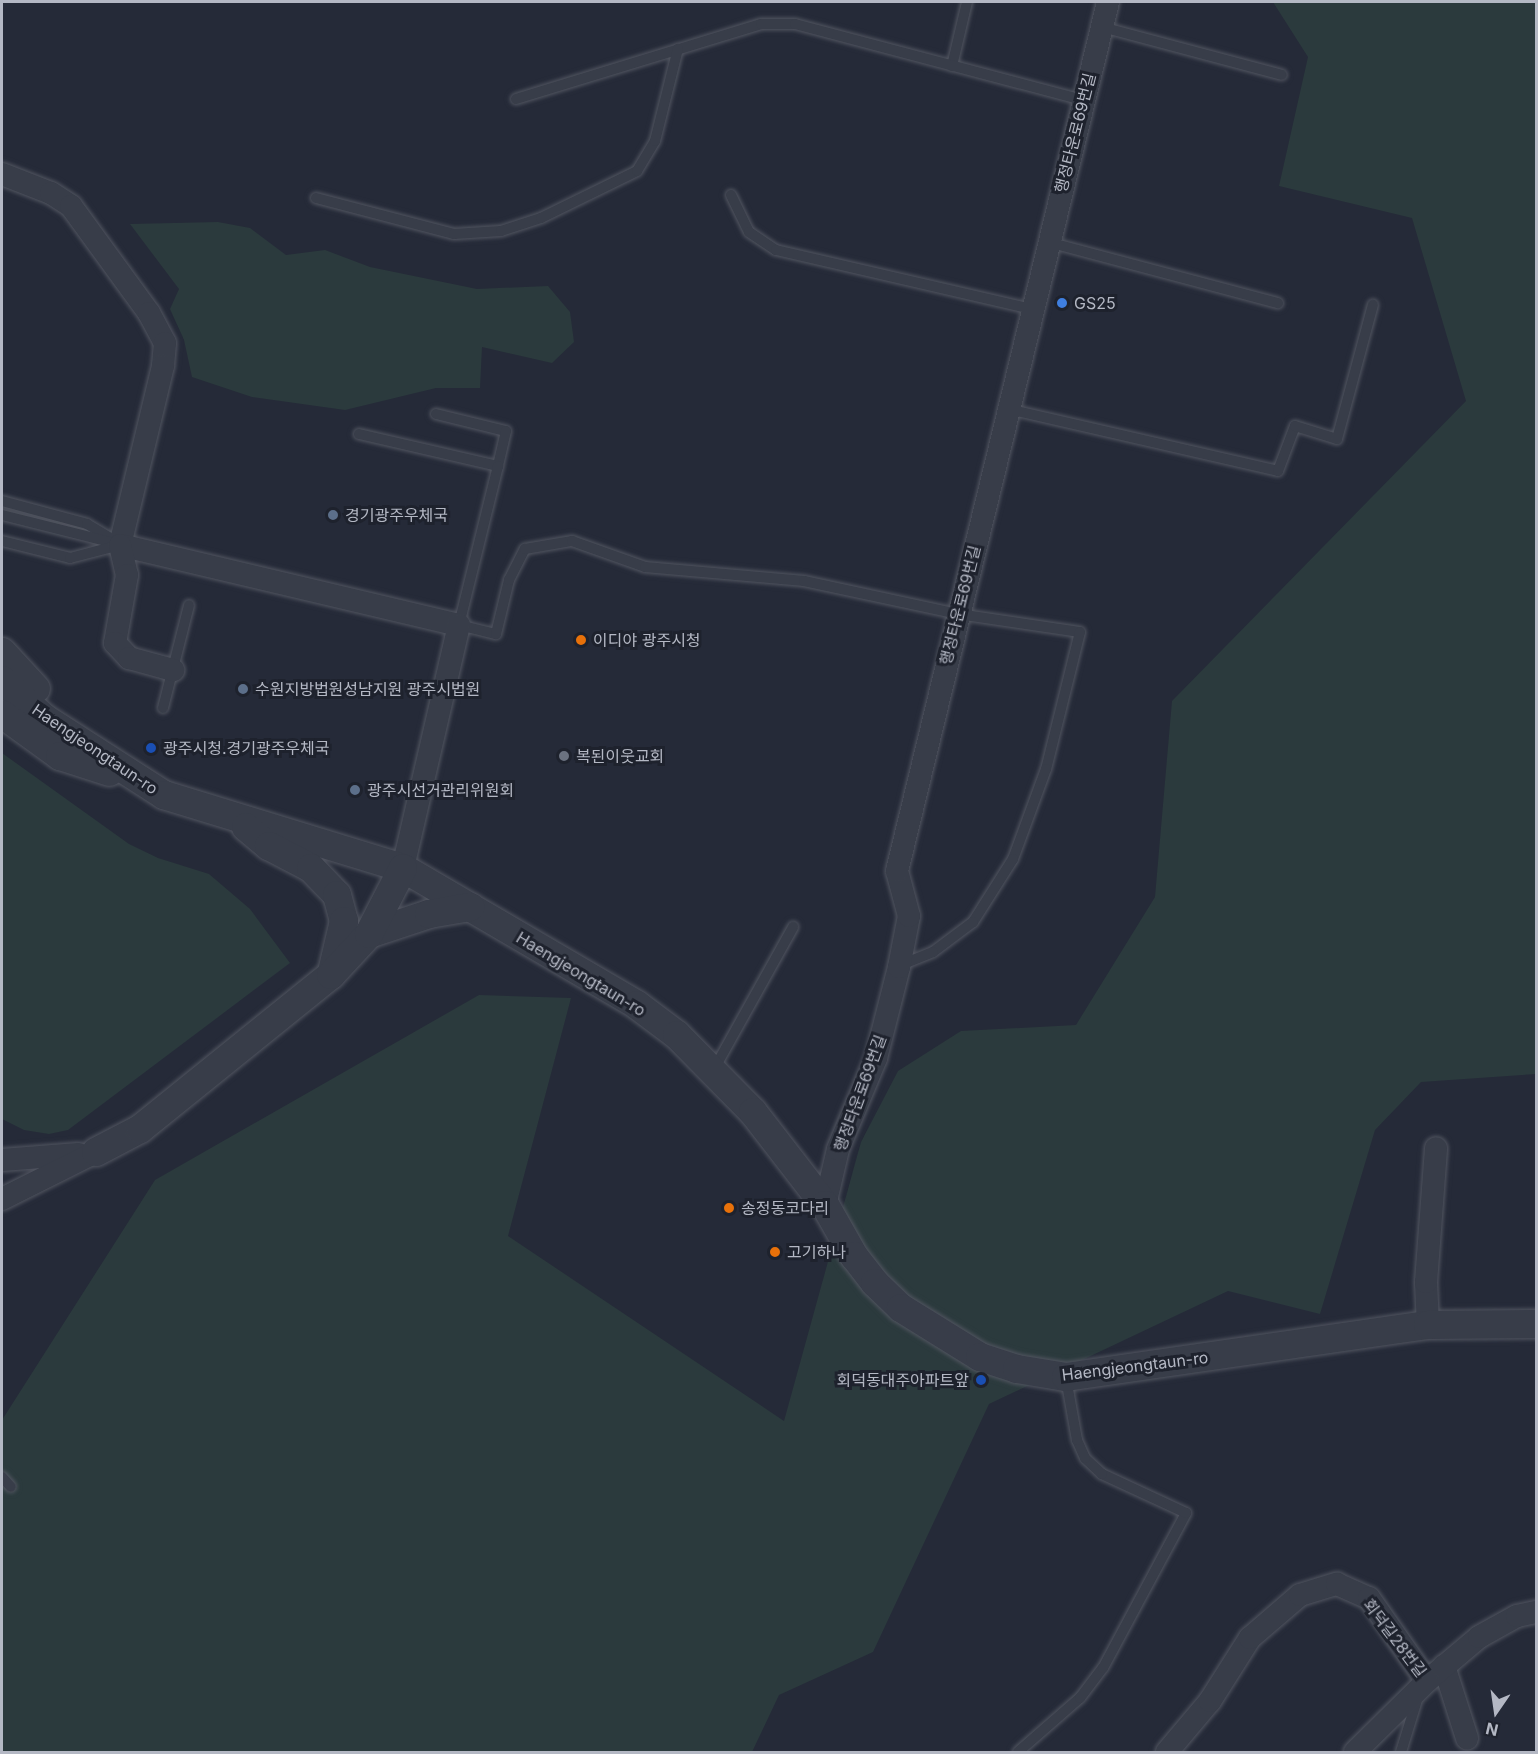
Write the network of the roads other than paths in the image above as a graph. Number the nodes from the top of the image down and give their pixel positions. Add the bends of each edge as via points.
1 (967, 2) edge
2 (1108, 2) edge
3 (1102, 27) junction
4 (678, 49) junction
5 (952, 66) junction
6 (1282, 75) dead end
7 (516, 99) dead end
8 (1083, 100) junction
9 (2, 174) edge
10 (731, 195) dead end
11 (316, 198) dead end
12 (1048, 242) junction
13 (1278, 303) dead end
14 (1372, 305) dead end
15 (1032, 309) junction
16 (1007, 409) junction
17 (436, 414) dead end
18 (359, 434) dead end
19 (498, 466) junction
20 (2, 501) edge
21 (2, 515) edge
22 (2, 542) edge
23 (120, 544) junction
24 (189, 605) dead end
25 (958, 614) junction
26 (459, 625) junction
27 (2, 652) edge
28 (173, 670) junction
29 (2, 680) edge
30 (163, 708) dead end
31 (2, 714) edge
32 (133, 777) junction
33 (233, 816) junction
34 (403, 868) junction
35 (470, 908) junction
36 (793, 927) dead end
37 (369, 934) junction
38 (899, 966) junction
39 (331, 975) junction
40 (713, 1072) junction
41 (1437, 1148) dead end
42 (96, 1152) junction
43 (2, 1160) edge
44 (2, 1199) edge
45 (825, 1205) junction
46 (1536, 1324) edge
47 (1428, 1325) junction
48 (1066, 1377) junction
49 (2, 1477) edge
50 (11, 1487) dead end
51 (1536, 1612) edge
52 (1444, 1666) junction
53 (1427, 1681) junction
54 (1467, 1738) dead end
55 (1018, 1752) edge
56 (1167, 1752) edge
57 (1355, 1752) edge
58 (1401, 1752) edge

1 - 5 lane
2 - 3 street, 행정타운로69번길
3 - 6 lane
3 - 8 street, 행정타운로69번길
4 - 5 lane via 761,24 795,24
4 - 7 lane
4 - 11 lane via 655,141 637,171 541,218 501,231 454,234
5 - 8 lane
8 - 12 street, 행정타운로69번길
9 - 23 street via 51,193 71,206 149,313 165,343 163,366
10 - 15 lane via 749,232 776,250
12 - 13 lane
12 - 15 street, 행정타운로69번길
14 - 16 lane via 1337,439 1295,426 1278,471
15 - 16 street, 행정타운로69번길
16 - 25 street, 행정타운로69번길
17 - 19 lane via 506,431
18 - 19 lane
19 - 26 lane
20 - 23 lane via 87,524
21 - 23 lane
22 - 23 lane via 70,558
23 - 26 street
23 - 28 street via 127,575 115,643 129,658
24 - 28 lane
25 - 26 lane via 804,581 645,567 572,541 525,549 509,580 496,634
25 - 38 street, 행정타운로69번길 via 897,871 909,916
25 - 38 lane via 1080,633 1046,769 1013,859 973,922 933,952
26 - 34 street
27 - 32 street via 67,720
28 - 30 lane
29 - 32 street, Haengjeongtaun-ro via 44,718
31 - 32 street via 60,756 83,766
32 - 33 street, Haengjeongtaun-ro via 164,795
33 - 34 street, Haengjeongtaun-ro
33 - 39 street via 269,846 311,868 337,895 344,921
34 - 35 street, Haengjeongtaun-ro
34 - 37 street
35 - 37 street via 429,914
35 - 40 street, Haengjeongtaun-ro via 638,1005 677,1035
36 - 40 lane
37 - 39 street
38 - 45 street, 행정타운로69번길 via 876,1058 838,1149
39 - 42 street via 140,1129
40 - 45 street, Haengjeongtaun-ro via 753,1112
41 - 47 street via 1426,1282
42 - 43 street
42 - 44 street
45 - 48 street, Haengjeongtaun-ro via 854,1256 901,1308 980,1357 1017,1369
46 - 47 street, Haengjeongtaun-ro
47 - 48 street, Haengjeongtaun-ro
48 - 55 lane via 1077,1440 1085,1458 1102,1474 1186,1514 1103,1668 1080,1698
49 - 50 lane
51 - 52 street, 회덕길28번길 via 1517,1616 1479,1637
52 - 53 street, 회덕길28번길
52 - 54 street
53 - 56 street, 회덕길28번길 via 1369,1598 1337,1584 1300,1596 1250,1638 1210,1701
53 - 57 street
53 - 58 lane via 1412,1711

